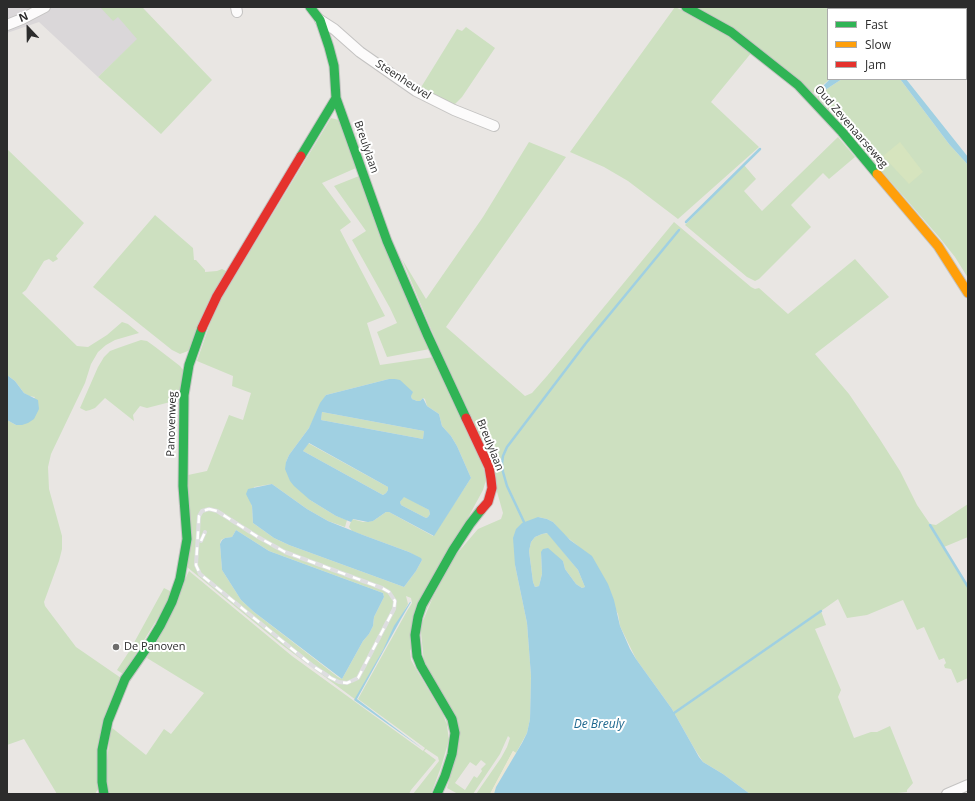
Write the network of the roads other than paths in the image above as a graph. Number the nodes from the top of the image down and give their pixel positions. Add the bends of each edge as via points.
1 (310, 7) edge
2 (686, 7) edge
3 (41, 8) edge
4 (320, 20) junction
5 (7, 25) edge
6 (336, 98) junction
7 (494, 126) dead end
8 (968, 293) edge
9 (968, 785) edge
10 (104, 794) edge
11 (437, 794) edge
12 (947, 794) edge

1 - 4 street
2 - 8 street, Oud Zevenaarseweg via 731,32 799,87 842,132 938,246
3 - 5 street
4 - 6 street via 334,66
4 - 7 street, Steenheuvel via 360,52 416,90 453,110
6 - 10 street, Panovenweg via 217,296 197,341 184,395 183,486 187,539 180,579 160,626 126,679 108,722 102,750
6 - 11 street, Breulylaan via 387,241 489,467 492,479 488,502 453,550 418,617 415,635 417,656 452,719 455,733 452,754
9 - 12 street

